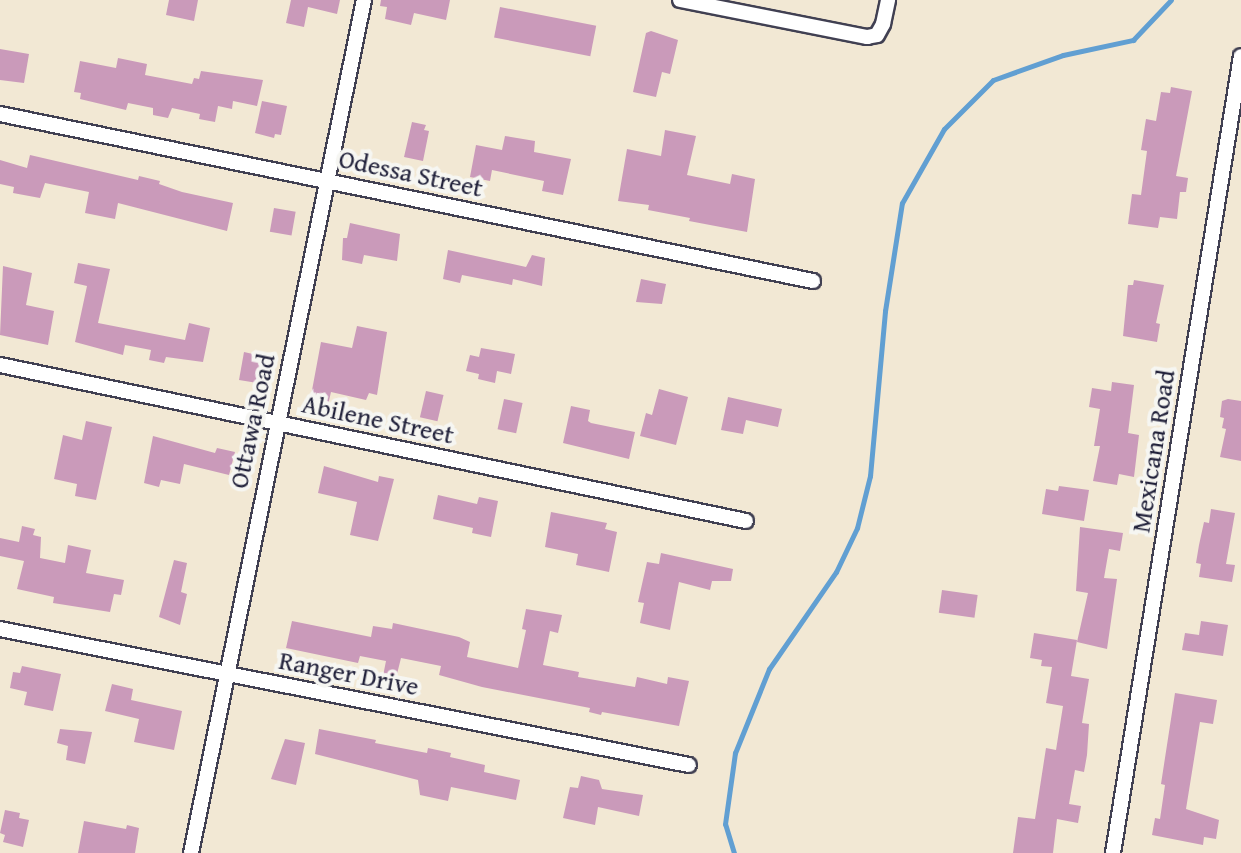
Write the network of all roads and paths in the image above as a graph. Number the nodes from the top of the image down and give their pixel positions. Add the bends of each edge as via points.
1 (364, 0) edge
2 (680, 0) edge
3 (888, 0) edge
4 (1241, 56) edge
5 (0, 114) edge
6 (327, 180) junction
7 (813, 281) dead end
8 (0, 365) edge
9 (276, 422) junction
10 (746, 521) dead end
11 (0, 629) edge
12 (226, 673) junction
13 (689, 765) dead end
14 (191, 853) edge
15 (1113, 853) edge

1 - 6 street, Ottawa Road
2 - 3 street via 867,37 877,35
4 - 15 street, Mexicana Road
5 - 6 street, Odessa Street
6 - 7 street, Odessa Street
6 - 9 street, Ottawa Road
8 - 9 street, Abilene Street
9 - 10 street, Abilene Street
9 - 12 street, Ottawa Road
11 - 12 street, Ranger Drive
12 - 13 street, Ranger Drive
12 - 14 street, Ottawa Road

